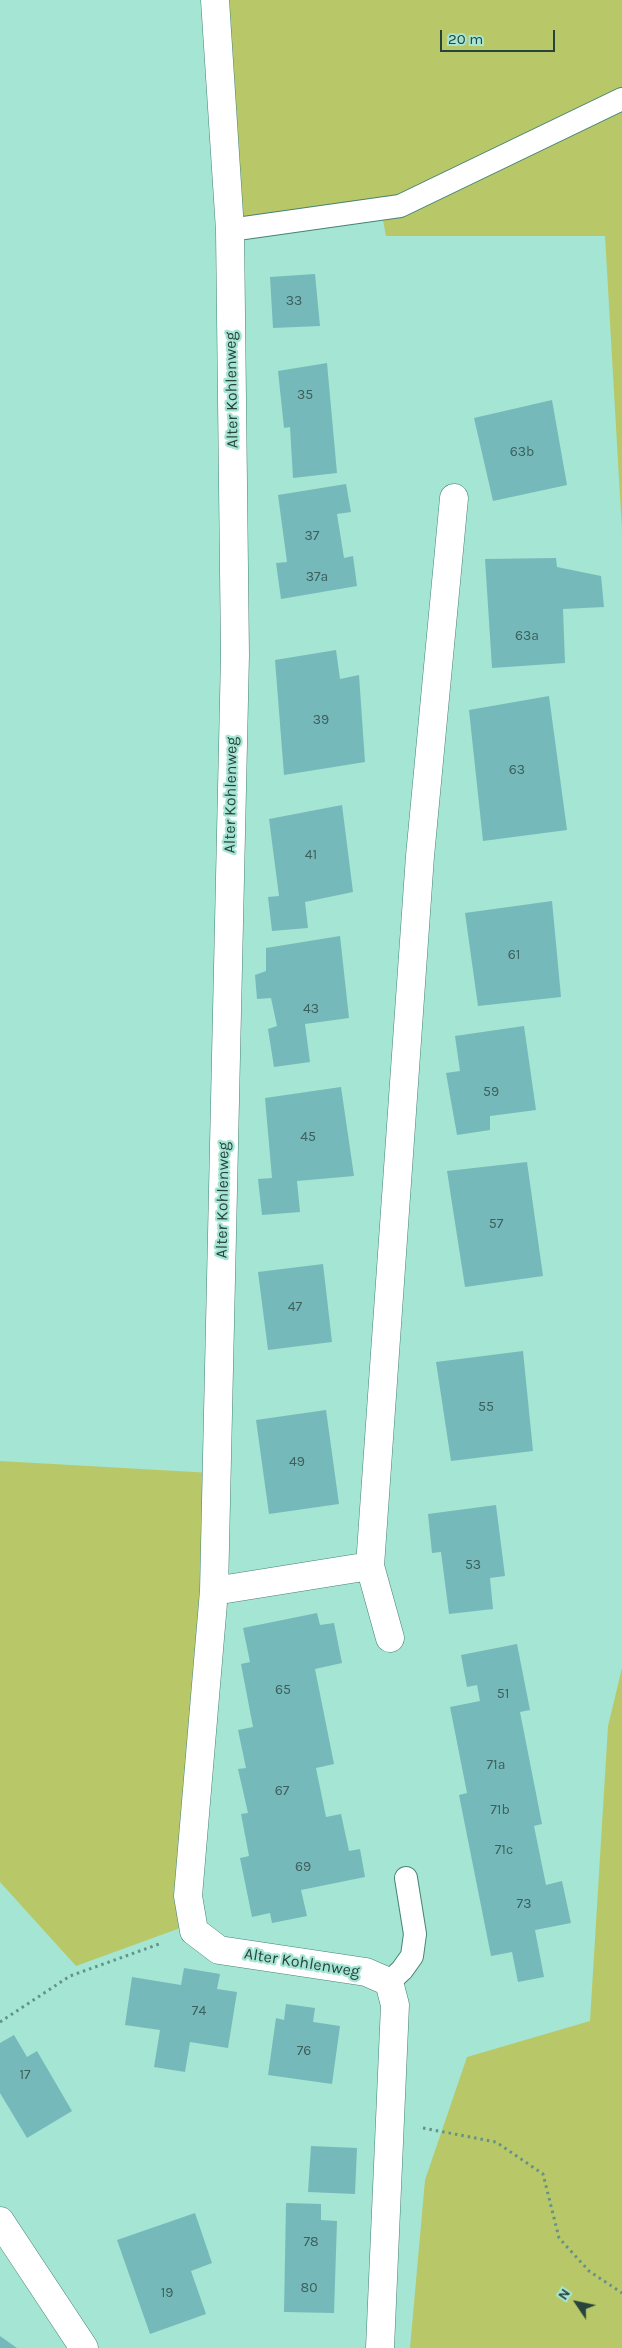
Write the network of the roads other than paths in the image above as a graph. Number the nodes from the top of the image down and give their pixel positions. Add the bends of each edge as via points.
1 (215, 0) edge
2 (622, 99) edge
3 (230, 230) junction
4 (454, 498) dead end
5 (370, 1566) junction
6 (214, 1591) junction
7 (390, 1638) dead end
8 (406, 1878) dead end
9 (389, 1982) junction
10 (0, 2221) edge
11 (84, 2348) edge
12 (380, 2348) edge

1 - 3 street, Alter Kohlenweg
2 - 3 lane via 400,206
3 - 6 street, Alter Kohlenweg via 234,654
4 - 5 street via 421,846
5 - 6 street
5 - 7 street
6 - 9 street, Alter Kohlenweg via 188,1896 194,1931 219,1950 366,1972
8 - 9 lane via 415,1934 412,1956
9 - 12 street via 395,2005
10 - 11 street

